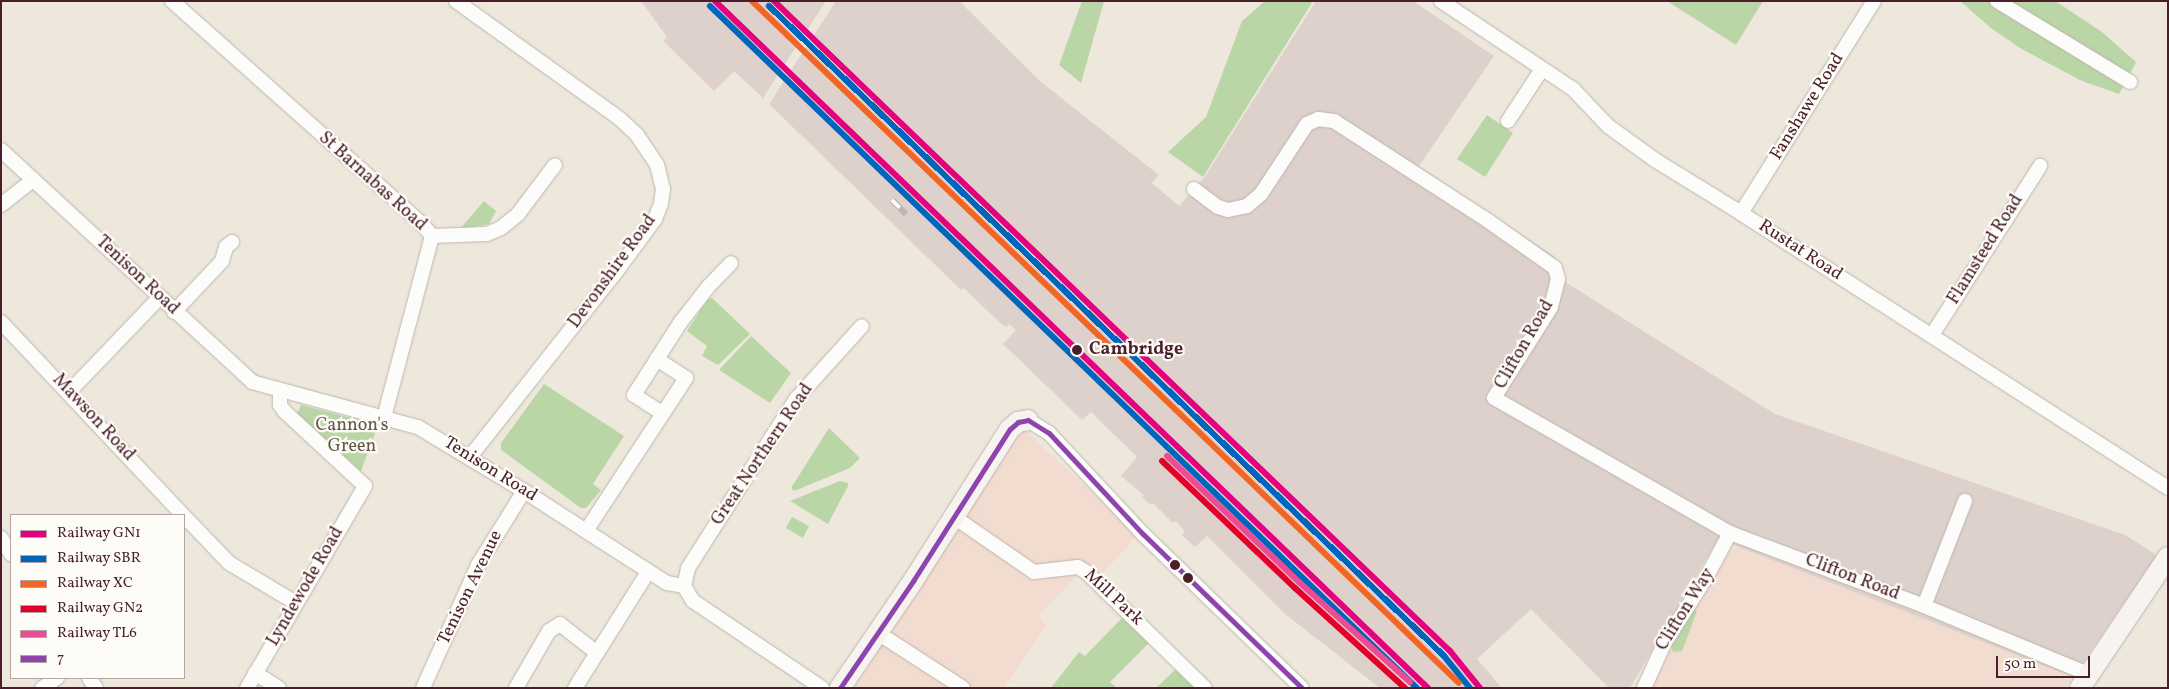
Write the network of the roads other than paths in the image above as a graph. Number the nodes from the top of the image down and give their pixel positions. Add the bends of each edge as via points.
1 (172, 1) edge
2 (1441, 1) edge
3 (1874, 1) edge
4 (1996, 1) edge
5 (465, 4) edge
6 (1542, 69) junction
7 (2130, 82) dead end
8 (1508, 121) dead end
9 (1, 150) edge
10 (555, 166) dead end
11 (2040, 166) dead end
12 (33, 180) junction
13 (1194, 189) dead end
14 (1, 205) edge
15 (1741, 213) junction
16 (432, 236) junction
17 (232, 242) dead end
18 (731, 263) dead end
19 (159, 298) junction
20 (174, 312) junction
21 (1, 322) edge
22 (862, 326) dead end
23 (1932, 335) junction
24 (657, 359) junction
25 (280, 390) junction
26 (69, 392) junction
27 (662, 414) junction
28 (384, 418) junction
29 (1028, 420) joint
30 (469, 458) junction
31 (2168, 488) edge
32 (524, 491) junction
33 (1965, 501) dead end
34 (183, 514) edge
35 (185, 516) edge
36 (954, 517) junction
37 (586, 532) junction
38 (1730, 533) junction
39 (1, 538) edge
40 (10, 552) edge
41 (2168, 557) edge
42 (648, 572) junction
43 (686, 590) junction
44 (296, 603) junction
45 (1924, 606) junction
46 (878, 633) junction
47 (597, 653) junction
48 (255, 673) junction
49 (56, 679) edge
50 (2084, 681) edge
51 (42, 688) edge
52 (247, 688) edge
53 (279, 688) edge
54 (423, 688) edge
55 (516, 688) edge
56 (575, 688) edge
57 (822, 688) edge
58 (840, 688) edge
59 (963, 688) edge
60 (1205, 688) edge
61 (1302, 688) edge
62 (1644, 688) edge

1 - 16 street, St Barnabas Road
2 - 6 street, Rustat Road
3 - 15 street, Fanshawe Road
4 - 7 street
5 - 30 street, Devonshire Road via 620,119 637,135 657,166 663,189 655,219
6 - 8 street
6 - 15 street, Rustat Road via 1573,89 1608,126 1655,160
9 - 12 street, Tenison Road
10 - 16 street via 518,214 501,228 487,234
11 - 23 street, Flamsteed Road
12 - 14 street
12 - 19 street, Tenison Road
13 - 38 street, Clifton Road via 1218,207 1228,210 1247,206 1261,194 1307,124 1318,119 1334,121 1342,126 1555,268 1558,279 1551,307 1494,398
15 - 23 street, Rustat Road
16 - 28 street, St Barnabas Road
17 - 20 street via 226,247 222,261
18 - 24 street via 708,286
19 - 20 street, Tenison Road
19 - 26 street
20 - 25 street, Tenison Road via 252,382
21 - 26 street, Mawson Road
22 - 43 street, Great Northern Road via 796,399 688,568
23 - 31 street, Rustat Road
24 - 27 street via 634,395
24 - 27 street via 686,378
25 - 28 street, Tenison Road
25 - 44 street, Lyndewode Road via 280,405 285,412 365,486
26 - 34 street, Mawson Road
27 - 37 street
28 - 30 street, Tenison Road via 418,426
29 - 36 street via 1018,422 1010,429
29 - 61 street via 1049,433 1143,534
30 - 32 street, Tenison Road
32 - 37 street, Tenison Road
32 - 54 street, Tenison Avenue via 478,565
33 - 45 street
35 - 44 street, Mawson Road via 230,564
36 - 46 street
36 - 60 street, Mill Park via 1034,572 1078,567 1086,572
37 - 42 street, Tenison Road
38 - 45 street, Clifton Road
38 - 62 street, Clifton Way via 1711,571 1665,642
39 - 40 street
41 - 50 street
42 - 43 street, Tenison Road via 667,584
42 - 47 street
43 - 57 street, Tenison Road via 709,613
44 - 48 street, Lyndewode Road
45 - 50 street, Clifton Road
46 - 58 street
46 - 59 street
47 - 55 street via 560,624 549,630
47 - 56 street
48 - 52 street, Lyndewode Road
48 - 53 street
49 - 51 street

